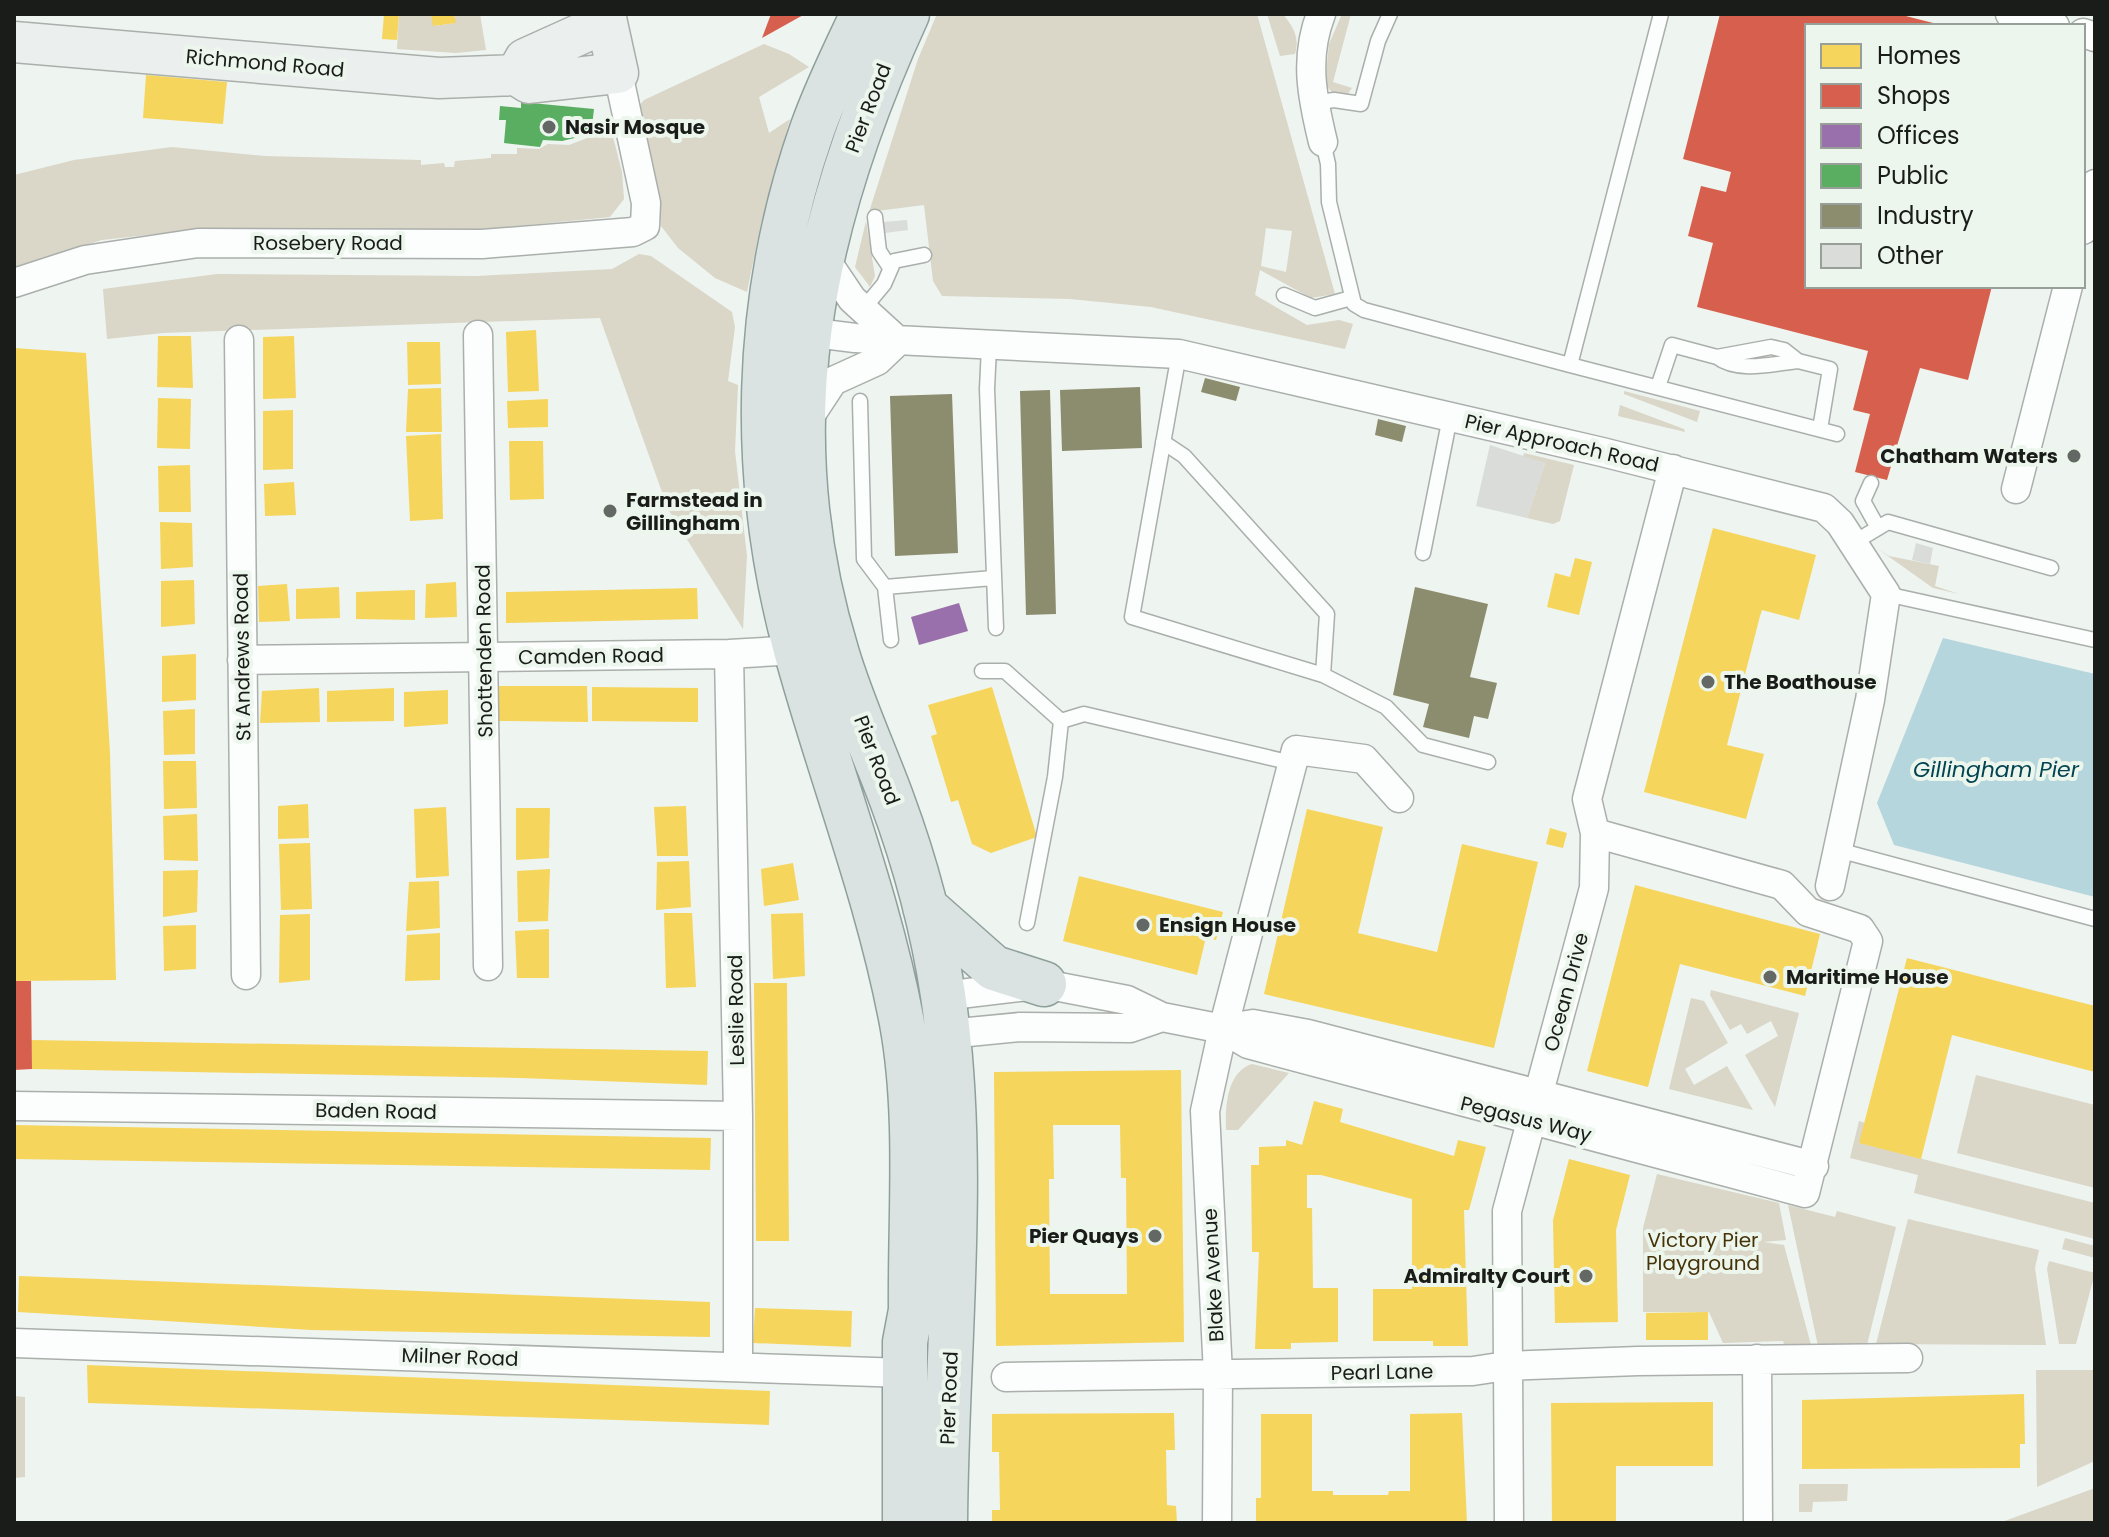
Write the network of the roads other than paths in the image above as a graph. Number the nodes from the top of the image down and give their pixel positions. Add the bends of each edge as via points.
1 (863, 14) edge
2 (907, 14) edge
3 (1321, 14) edge
4 (1390, 14) edge
5 (1661, 14) edge
6 (2010, 14) edge
7 (606, 18) edge
8 (2048, 24) edge
9 (14, 42) edge
10 (618, 73) junction
11 (516, 75) junction
12 (1313, 103) junction
13 (1323, 142) joint
14 (2095, 184) edge
15 (875, 217) dead end
16 (2085, 222) edge
17 (821, 253) junction
18 (924, 255) dead end
19 (889, 266) junction
20 (14, 283) edge
21 (2067, 288) edge
22 (770, 295) junction
23 (1284, 295) dead end
24 (1351, 298) junction
25 (864, 308) junction
26 (807, 332) junction
27 (478, 335) dead end
28 (239, 340) dead end
29 (898, 341) junction
30 (989, 347) junction
31 (1179, 354) junction
32 (1570, 365) junction
33 (1658, 387) junction
34 (860, 401) dead end
35 (1450, 417) junction
36 (803, 428) junction
37 (1820, 429) junction
38 (1837, 434) dead end
39 (1163, 442) junction
40 (1673, 469) junction
41 (1871, 483) dead end
42 (2016, 489) dead end
43 (1878, 528) junction
44 (1853, 543) junction
45 (1423, 553) dead end
46 (2051, 568) dead end
47 (993, 578) junction
48 (885, 587) junction
49 (1886, 594) junction
50 (996, 628) dead end
51 (891, 640) dead end
52 (2095, 640) edge
53 (796, 650) junction
54 (729, 654) junction
55 (485, 657) junction
56 (242, 660) junction
57 (982, 671) dead end
58 (1323, 675) junction
59 (1061, 721) junction
60 (1488, 762) dead end
61 (1292, 763) junction
62 (1399, 798) dead end
63 (1595, 833) junction
64 (1838, 850) junction
65 (1830, 886) dead end
66 (925, 907) junction
67 (2095, 919) edge
68 (1027, 923) dead end
69 (488, 966) dead end
70 (246, 975) dead end
71 (1044, 984) junction
72 (945, 1015) junction
73 (1162, 1017) junction
74 (901, 1022) junction
75 (1223, 1029) junction
76 (14, 1106) edge
77 (1535, 1107) junction
78 (738, 1116) junction
79 (14, 1343) edge
80 (1908, 1358) dead end
81 (1757, 1359) junction
82 (738, 1365) junction
83 (1506, 1366) junction
84 (905, 1373) junction
85 (1218, 1374) junction
86 (1006, 1377) dead end
87 (905, 1523) edge
88 (945, 1523) edge
89 (1217, 1523) edge
90 (1509, 1523) edge
91 (1758, 1523) edge

1 - 22 main road, Pier Road via 812,131
2 - 17 main road, Pier Road via 854,140
3 - 12 street via 1310,59
4 - 12 lane via 1361,104
5 - 32 lane
6 - 8 street
7 - 10 street
7 - 11 street via 525,59
9 - 11 street, Richmond Road via 439,78
10 - 11 street, Richmond Road via 529,83
10 - 20 street, Rosebery Road via 646,203 645,226 633,232 482,244 198,243 85,260
12 - 13 street
13 - 24 lane via 1329,202
14 - 16 street
15 - 19 lane via 879,251
17 - 25 street
17 - 26 main road, Pier Road
18 - 19 lane
19 - 25 lane via 884,284
21 - 42 street
22 - 26 street via 783,314
22 - 53 main road, Pier Road via 763,388 765,464 774,545
23 - 24 lane via 1315,308
24 - 32 lane via 1364,310
25 - 29 street
26 - 29 street, Pier Approach Road
26 - 36 main road, Pier Road
27 - 55 street, Shottenden Road
28 - 56 street, St Andrews Road
29 - 30 street, Pier Approach Road
29 - 36 street via 877,361 833,381
30 - 31 street, Pier Approach Road
30 - 47 lane
31 - 35 street, Pier Approach Road
31 - 39 lane
32 - 33 lane
33 - 37 lane
33 - 37 lane via 1672,345 1717,357 1771,347 1784,350 1798,361 1830,369
34 - 48 lane via 864,559
35 - 40 street, Pier Approach Road
35 - 45 lane
36 - 66 main road, Pier Road via 809,527 837,654 903,831
37 - 38 lane
39 - 58 lane via 1184,456 1327,614
39 - 58 lane via 1132,617
40 - 44 street, Pier Approach Road via 1822,507
40 - 63 street, Ocean Drive via 1587,799
41 - 43 lane via 1863,501
43 - 44 lane
43 - 46 lane via 1888,522
44 - 49 street, Pier Approach Road
47 - 48 lane
47 - 50 lane
48 - 51 lane
49 - 52 lane
49 - 64 street
53 - 54 street, Camden Road
53 - 74 main road, Pier Road via 869,884
54 - 55 street, Camden Road
54 - 78 street, Leslie Road
55 - 56 street, Camden Road
55 - 69 street, Shottenden Road
56 - 70 street, St Andrews Road
57 - 59 lane via 1005,671
58 - 60 lane via 1386,707 1423,745
59 - 61 lane via 1084,714
59 - 68 lane
61 - 62 street via 1296,750 1364,759
61 - 75 street
63 - 77 street, Ocean Drive via 1594,888
63 - 77 street, Pegasus Way via 1782,885 1808,912 1860,929 1868,941 1814,1166
64 - 65 street
64 - 67 lane
66 - 71 main road via 994,968
66 - 72 main road, Pier Road
71 - 72 street, Pegasus Way
71 - 73 street, Pegasus Way via 1127,1000
72 - 73 street, Pegasus Way via 1020,1027 1130,1028
72 - 74 main road, Pegasus Way
72 - 88 main road, Pier Road via 953,1132
73 - 75 street, Pegasus Way
74 - 84 main road, Pier Road via 910,1080 911,1310
75 - 77 street, Pegasus Way via 1253,1024 1308,1034
75 - 85 street, Blake Avenue via 1205,1111
76 - 78 street, Baden Road
77 - 83 street, Ocean Drive via 1507,1211
78 - 82 street, Leslie Road
79 - 82 street, Milner Road
80 - 81 street, Pearl Lane
81 - 83 street, Pearl Lane
81 - 91 street
82 - 84 street, Milner Road
83 - 85 street, Pearl Lane via 1473,1371
83 - 90 street, Ocean Drive
84 - 87 main road, Pier Road
85 - 86 street, Pearl Lane
85 - 89 street, Blake Avenue

